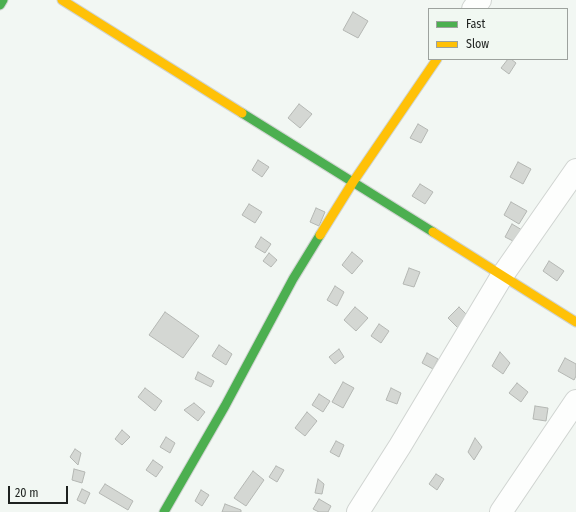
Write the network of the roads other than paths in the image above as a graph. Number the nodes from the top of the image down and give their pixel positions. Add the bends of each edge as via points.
1 (3, 0) edge
2 (62, 0) edge
3 (480, 0) edge
4 (0, 5) edge
5 (474, 8) edge
6 (436, 60) edge
7 (576, 170) edge
8 (353, 182) junction
9 (502, 276) junction
10 (576, 322) edge
11 (576, 401) edge
12 (164, 512) edge
13 (358, 512) edge
14 (501, 512) edge

1 - 4 street
2 - 8 street
3 - 5 street
6 - 8 street
7 - 9 street
8 - 9 street
8 - 12 street via 294,279
9 - 10 street
9 - 13 street
11 - 14 street

